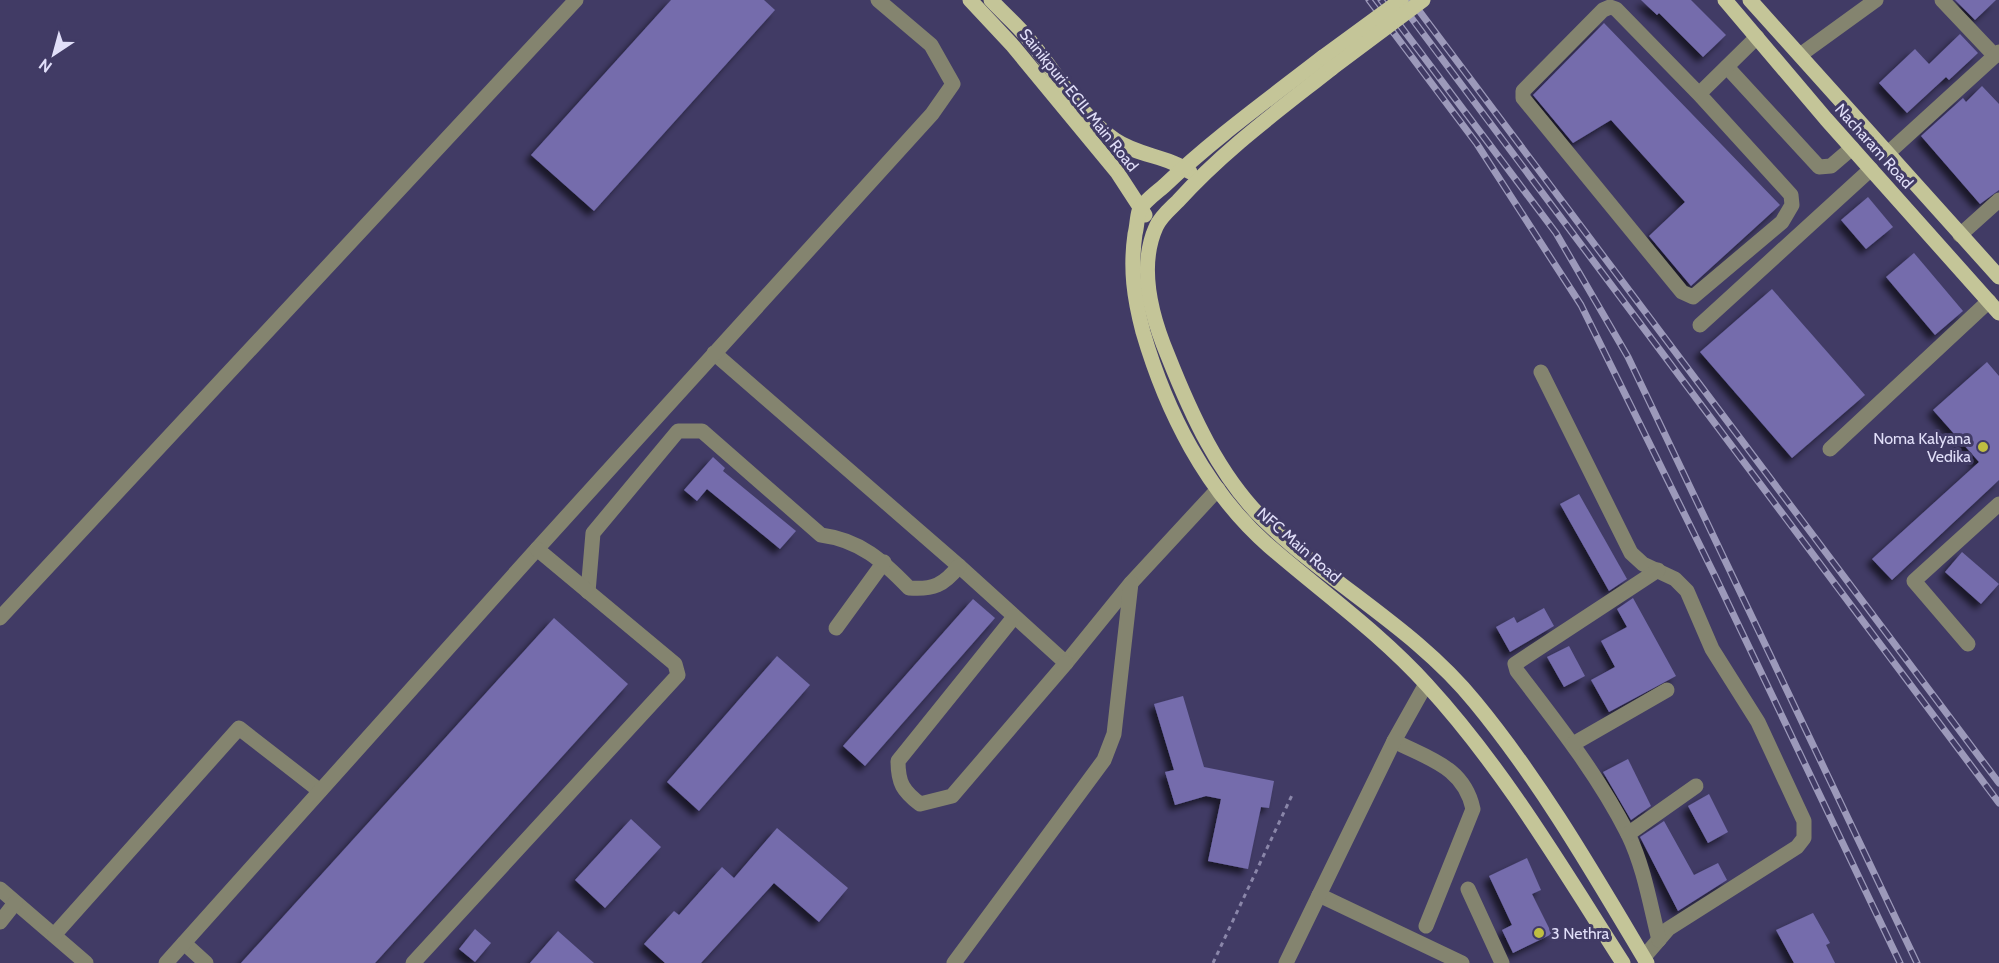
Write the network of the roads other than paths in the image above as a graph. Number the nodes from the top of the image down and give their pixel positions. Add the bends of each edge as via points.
1 (576, 0) edge
2 (878, 0) edge
3 (970, 0) edge
4 (991, 0) edge
5 (1401, 0) edge
6 (1423, 0) edge
7 (1725, 0) edge
8 (1750, 0) edge
9 (1876, 0) edge
10 (1946, 1) edge
11 (1767, 19) junction
12 (1755, 35) junction
13 (1997, 54) edge
14 (1800, 55) junction
15 (1327, 63) junction
16 (1727, 67) junction
17 (1699, 94) junction
18 (1852, 148) junction
19 (1887, 154) junction
20 (1184, 167) junction
21 (1871, 169) junction
22 (1199, 178) junction
23 (1999, 200) edge
24 (1140, 209) junction
25 (1156, 225) junction
26 (1960, 235) junction
27 (1999, 277) edge
28 (1994, 307) edge
29 (1700, 325) dead end
30 (714, 353) junction
31 (1540, 372) dead end
32 (1830, 449) dead end
33 (1218, 489) junction
34 (1999, 504) edge
35 (537, 549) junction
36 (885, 562) junction
37 (959, 566) junction
38 (1658, 570) junction
39 (1131, 583) junction
40 (588, 592) junction
41 (1014, 617) junction
42 (0, 618) edge
43 (836, 628) dead end
44 (1968, 644) dead end
45 (1066, 663) junction
46 (1426, 684) junction
47 (1667, 690) dead end
48 (1394, 741) junction
49 (1574, 744) junction
50 (1696, 786) dead end
51 (320, 791) junction
52 (1628, 834) junction
53 (0, 889) edge
54 (1468, 889) dead end
55 (1319, 895) junction
56 (15, 903) junction
57 (0, 922) edge
58 (1426, 926) dead end
59 (55, 934) junction
60 (1659, 940) junction
61 (184, 943) junction
62 (1645, 960) edge
63 (86, 963) edge
64 (166, 963) edge
65 (206, 963) edge
66 (413, 963) edge
67 (954, 963) edge
68 (1286, 963) edge
69 (1462, 963) edge
70 (1502, 963) edge
71 (1623, 963) edge

1 - 42 street
2 - 30 street via 931,45 953,84 932,114
3 - 24 main road, Sainikpuri-ECIL Main Road via 1117,172
4 - 20 main road, Sainikpuri-ECIL Main Road via 1025,35 1091,119 1115,140 1142,154
5 - 15 main road, bridge
6 - 15 main road, bridge
7 - 12 main road, Nacharam Road
8 - 11 main road, Nacharam Road
9 - 14 street
10 - 13 street
11 - 12 main road
11 - 14 main road, Nacharam Road
12 - 16 street
12 - 18 main road, Nacharam Road
13 - 19 street
14 - 19 main road, Nacharam Road
15 - 20 main road
15 - 22 main road
16 - 17 street
16 - 18 street via 1819,167 1831,166
17 - 17 street via 1793,198 1782,222 1692,297 1682,292 1585,176 1523,98 1523,91 1603,9 1610,7
18 - 21 main road, Nacharam Road
19 - 26 main road, Nacharam Road
20 - 22 main road, Sainikpuri-ECIL Main Road
20 - 24 main road
21 - 28 main road, Nacharam Road
21 - 29 street
22 - 25 main road
23 - 26 street
24 - 25 main road, Sainikpuri-ECIL Main Road
24 - 33 main road, NFC Main Road via 1131,262 1134,299 1167,399 1197,460
25 - 62 main road, NFC Main Road via 1147,267 1160,336 1182,393 1229,477 1262,519 1377,610 1475,701 1554,811
26 - 27 main road, Nacharam Road
28 - 32 street
30 - 35 street
30 - 37 street
31 - 38 street via 1631,553
33 - 39 street
33 - 46 main road, NFC Main Road via 1268,545 1329,594
34 - 44 street via 1914,581
35 - 40 street
35 - 51 street
36 - 37 street via 909,588 928,590 950,577
36 - 40 street via 842,537 821,535 702,431 678,431 593,533
36 - 43 street
37 - 41 street
38 - 49 street via 1515,664
38 - 60 street via 1687,591 1712,649 1758,722 1804,820 1804,838 1797,847 1668,929
39 - 45 street
39 - 67 street via 1114,734 1104,760
40 - 66 street via 675,664 678,675
41 - 45 street
41 - 45 street via 898,761 898,781 907,794 920,804 952,796
46 - 48 street
46 - 71 main road, NFC Main Road via 1532,820
47 - 49 street
48 - 55 street
48 - 58 street via 1462,779 1470,792 1473,809
49 - 52 street
50 - 52 street
51 - 59 street via 239,728
51 - 61 street
52 - 60 street
53 - 56 street
54 - 70 street
55 - 68 street
55 - 69 street
56 - 57 street
56 - 59 street
59 - 63 street
60 - 62 street
61 - 64 street
61 - 65 street

